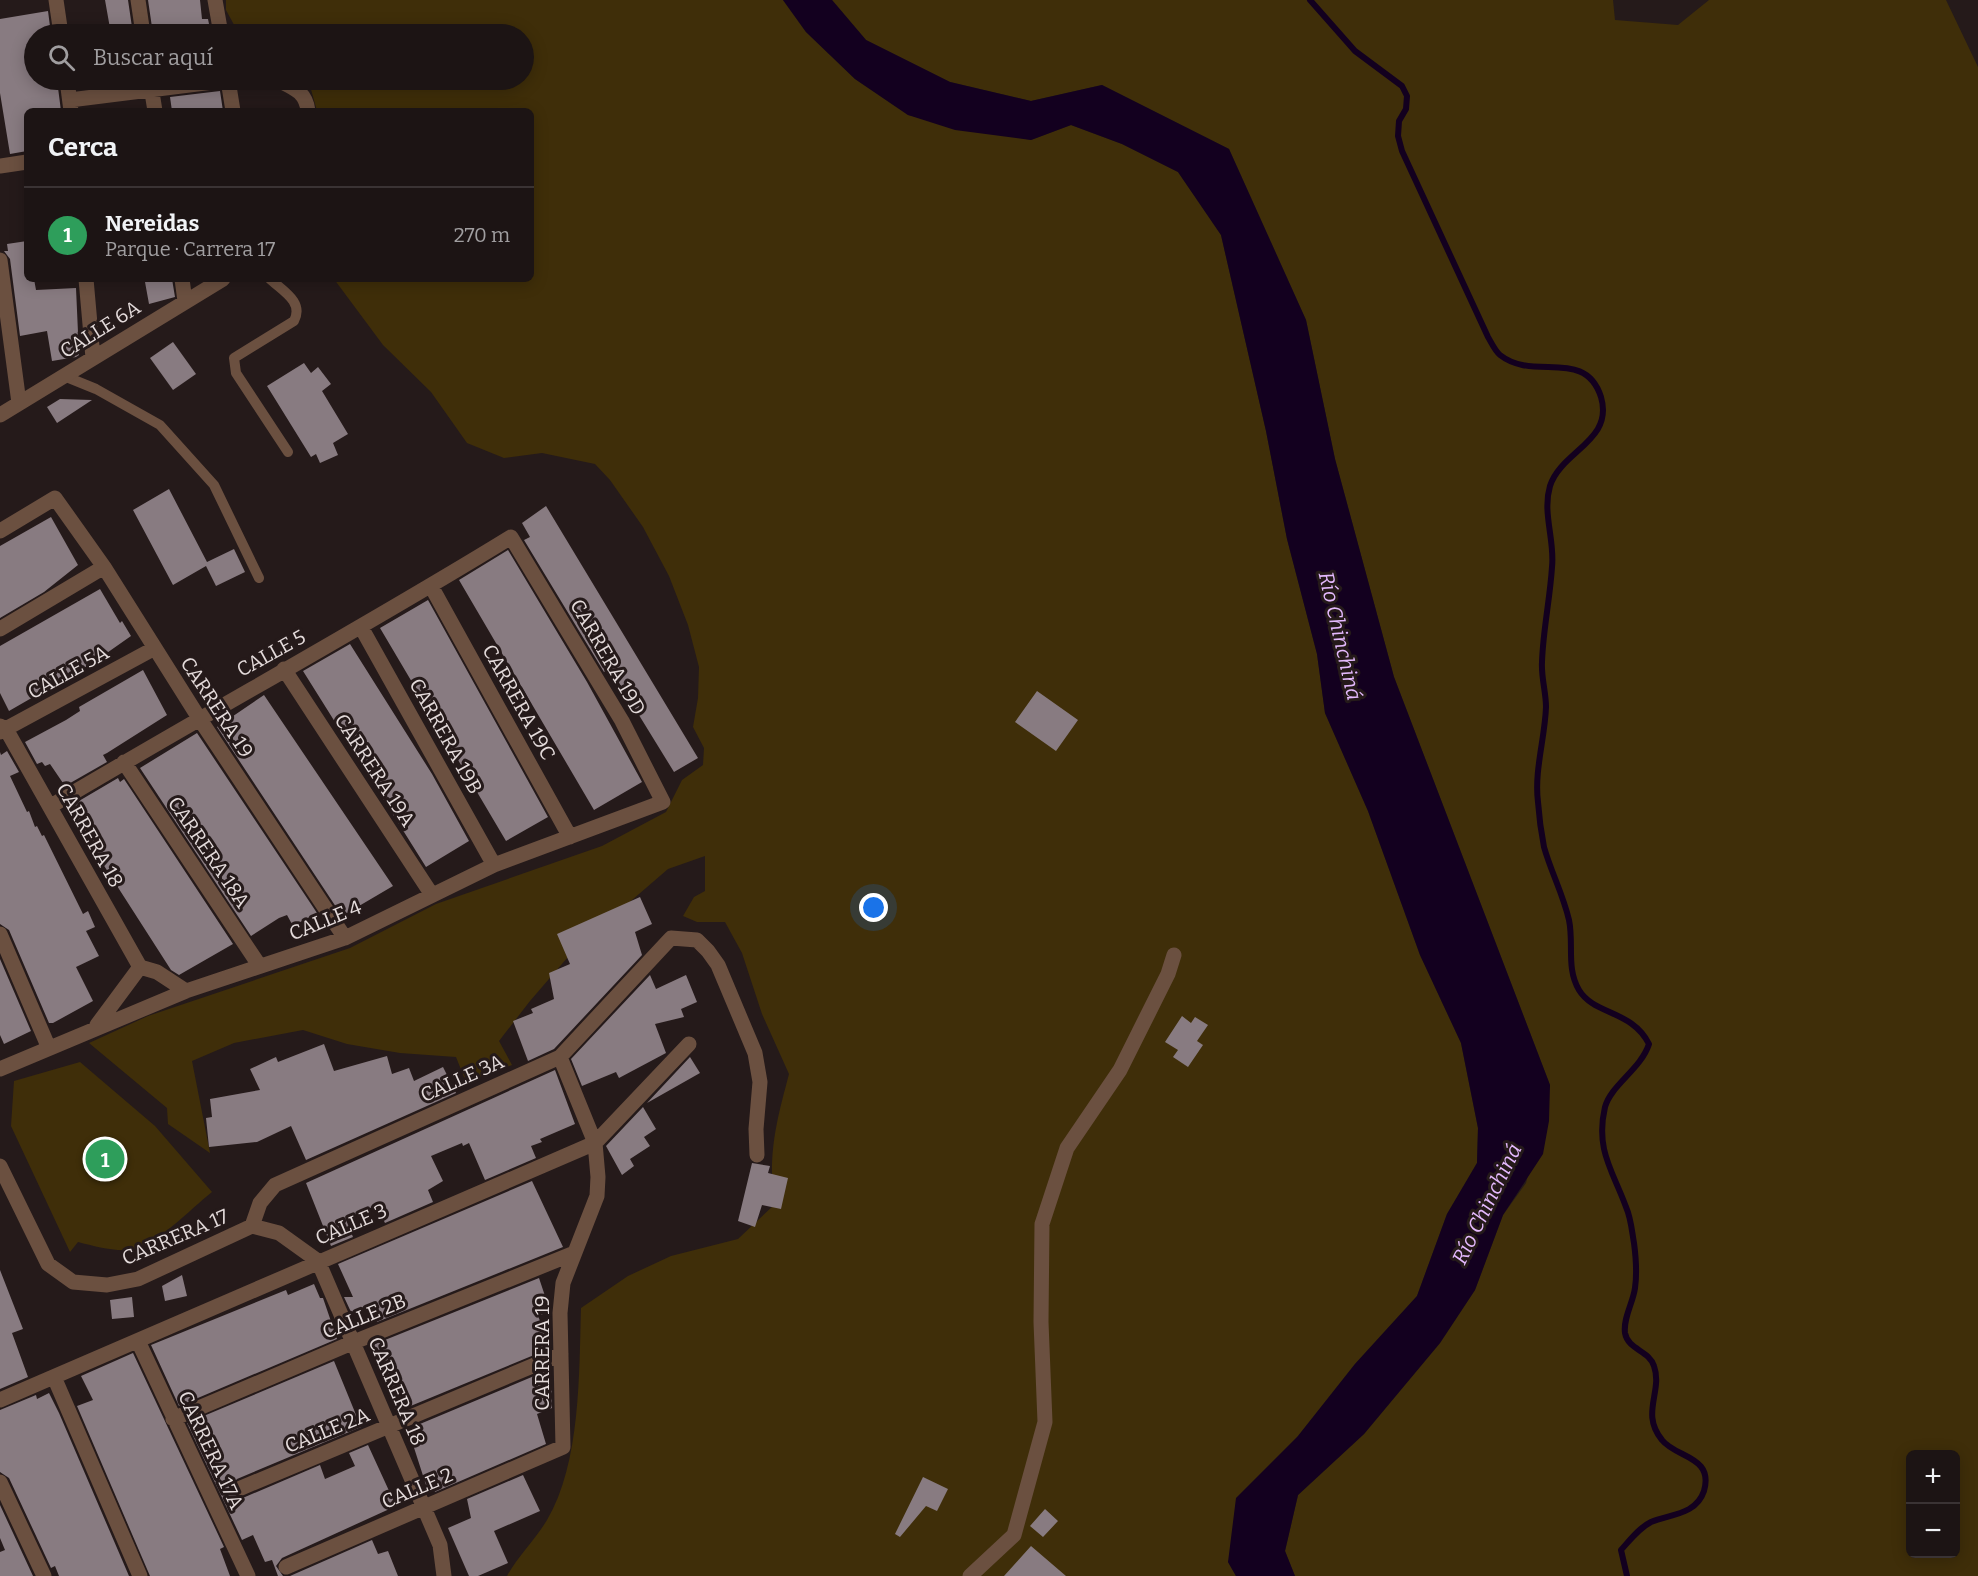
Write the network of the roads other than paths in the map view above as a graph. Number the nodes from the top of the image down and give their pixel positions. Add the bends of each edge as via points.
1 (56, 0) edge
2 (138, 0) edge
3 (215, 0) edge
4 (60, 24) edge
5 (142, 24) edge
6 (219, 24) edge
7 (68, 90) edge
8 (129, 90) edge
9 (152, 90) edge
10 (230, 90) edge
11 (298, 90) edge
12 (70, 106) edge
13 (307, 106) edge
14 (155, 108) edge
15 (232, 108) edge
16 (24, 162) edge
17 (0, 166) edge
18 (0, 260) edge
19 (86, 282) edge
20 (182, 282) edge
21 (218, 282) edge
22 (273, 282) edge
23 (185, 301) junction
24 (93, 358) junction
25 (64, 376) junction
26 (19, 403) junction
27 (0, 415) edge
28 (288, 452) dead end
29 (0, 531) edge
30 (511, 537) joint
31 (104, 567) junction
32 (260, 578) dead end
33 (431, 586) junction
34 (361, 627) junction
35 (0, 629) edge
36 (155, 648) junction
37 (284, 669) junction
38 (198, 718) junction
39 (2, 729) edge
40 (124, 762) junction
41 (663, 802) joint
42 (51, 806) junction
43 (570, 837) junction
44 (494, 865) junction
45 (432, 895) junction
46 (0, 934) edge
47 (345, 938) junction
48 (1174, 955) dead end
49 (259, 965) junction
50 (140, 967) junction
51 (186, 991) junction
52 (96, 1026) junction
53 (688, 1044) dead end
54 (48, 1047) junction
55 (560, 1057) junction
56 (0, 1069) edge
57 (595, 1143) junction
58 (757, 1155) dead end
59 (0, 1166) edge
60 (252, 1226) junction
61 (572, 1254) junction
62 (318, 1261) junction
63 (138, 1341) junction
64 (354, 1342) junction
65 (561, 1354) junction
66 (54, 1377) junction
67 (0, 1400) edge
68 (173, 1419) junction
69 (390, 1427) junction
70 (563, 1447) joint
71 (0, 1482) edge
72 (241, 1488) dead end
73 (422, 1509) junction
74 (286, 1567) dead end
75 (44, 1576) edge
76 (140, 1576) edge
77 (248, 1576) edge
78 (444, 1576) edge
79 (970, 1576) edge

1 - 4 street
2 - 5 street
3 - 6 street
7 - 12 street
8 - 12 street
9 - 14 street
10 - 15 street
11 - 13 street
16 - 17 street
18 - 26 street
19 - 24 street
20 - 23 street
21 - 23 street, CALLE 6A
22 - 28 lane via 297,304 294,321 234,358 236,373
23 - 24 street, CALLE 6A
24 - 25 street, CALLE 6A
25 - 26 street, CALLE 6A
25 - 32 lane via 160,425 214,485
26 - 27 street, CALLE 6A
29 - 31 street, CARRERA 19 via 55,498
30 - 33 street, CALLE 5
30 - 41 street, CARRERA 19D via 622,721
31 - 35 street
31 - 36 street, CARRERA 19
33 - 34 street, CALLE 5
33 - 43 street, CARRERA 19C
34 - 37 street, CALLE 5
34 - 44 street, CARRERA 19B
36 - 38 street, CARRERA 19
36 - 39 street, CALLE 5A
37 - 38 street, CALLE 5
37 - 45 street, CARRERA 19A
38 - 40 street, CALLE 5
38 - 47 street, CARRERA 19
39 - 42 street, CARRERA 18
40 - 42 street, CALLE 5
40 - 49 street, CARRERA 18A
41 - 43 street, CALLE 4
42 - 50 street, CARRERA 18
43 - 44 street, CALLE 4
44 - 45 street, CALLE 4
45 - 47 street, CALLE 4
46 - 54 street
47 - 49 street, CALLE 4
48 - 79 street via 1120,1070 1067,1148 1042,1224 1045,1422 1014,1535
49 - 51 street, CALLE 4
50 - 51 street via 157,972
50 - 52 street
51 - 52 street, CALLE 4
52 - 54 street, CALLE 4
53 - 57 street, CALLE 3
54 - 56 street, CALLE 4
55 - 57 street, CARRERA 19
55 - 58 street, CALLE 3A via 671,938 697,940 718,965 755,1053 760,1082
55 - 60 street, CALLE 3A via 275,1185 260,1203
57 - 61 street, CARRERA 19 via 597,1196
57 - 62 street, CALLE 3
59 - 60 street, CARRERA 17 via 48,1264 73,1282 107,1285 138,1279
60 - 62 street via 279,1233
61 - 64 street, CALLE 2B
61 - 65 street, CARRERA 19 via 563,1283
62 - 63 street, CALLE 3
62 - 64 street, CARRERA 18
63 - 66 street, CALLE 3
63 - 68 street, CARRERA 17A
64 - 68 street, CALLE 2B
64 - 69 street, CARRERA 18
65 - 69 street, CALLE 2A
65 - 70 street, CARRERA 19
66 - 67 street, CALLE 3
66 - 76 street
68 - 77 street, CARRERA 17A
69 - 72 street, CALLE 2A
69 - 73 street, CARRERA 18
70 - 73 street, CALLE 2
71 - 75 street
73 - 74 street, CALLE 2
73 - 78 street, CARRERA 18 via 440,1545

